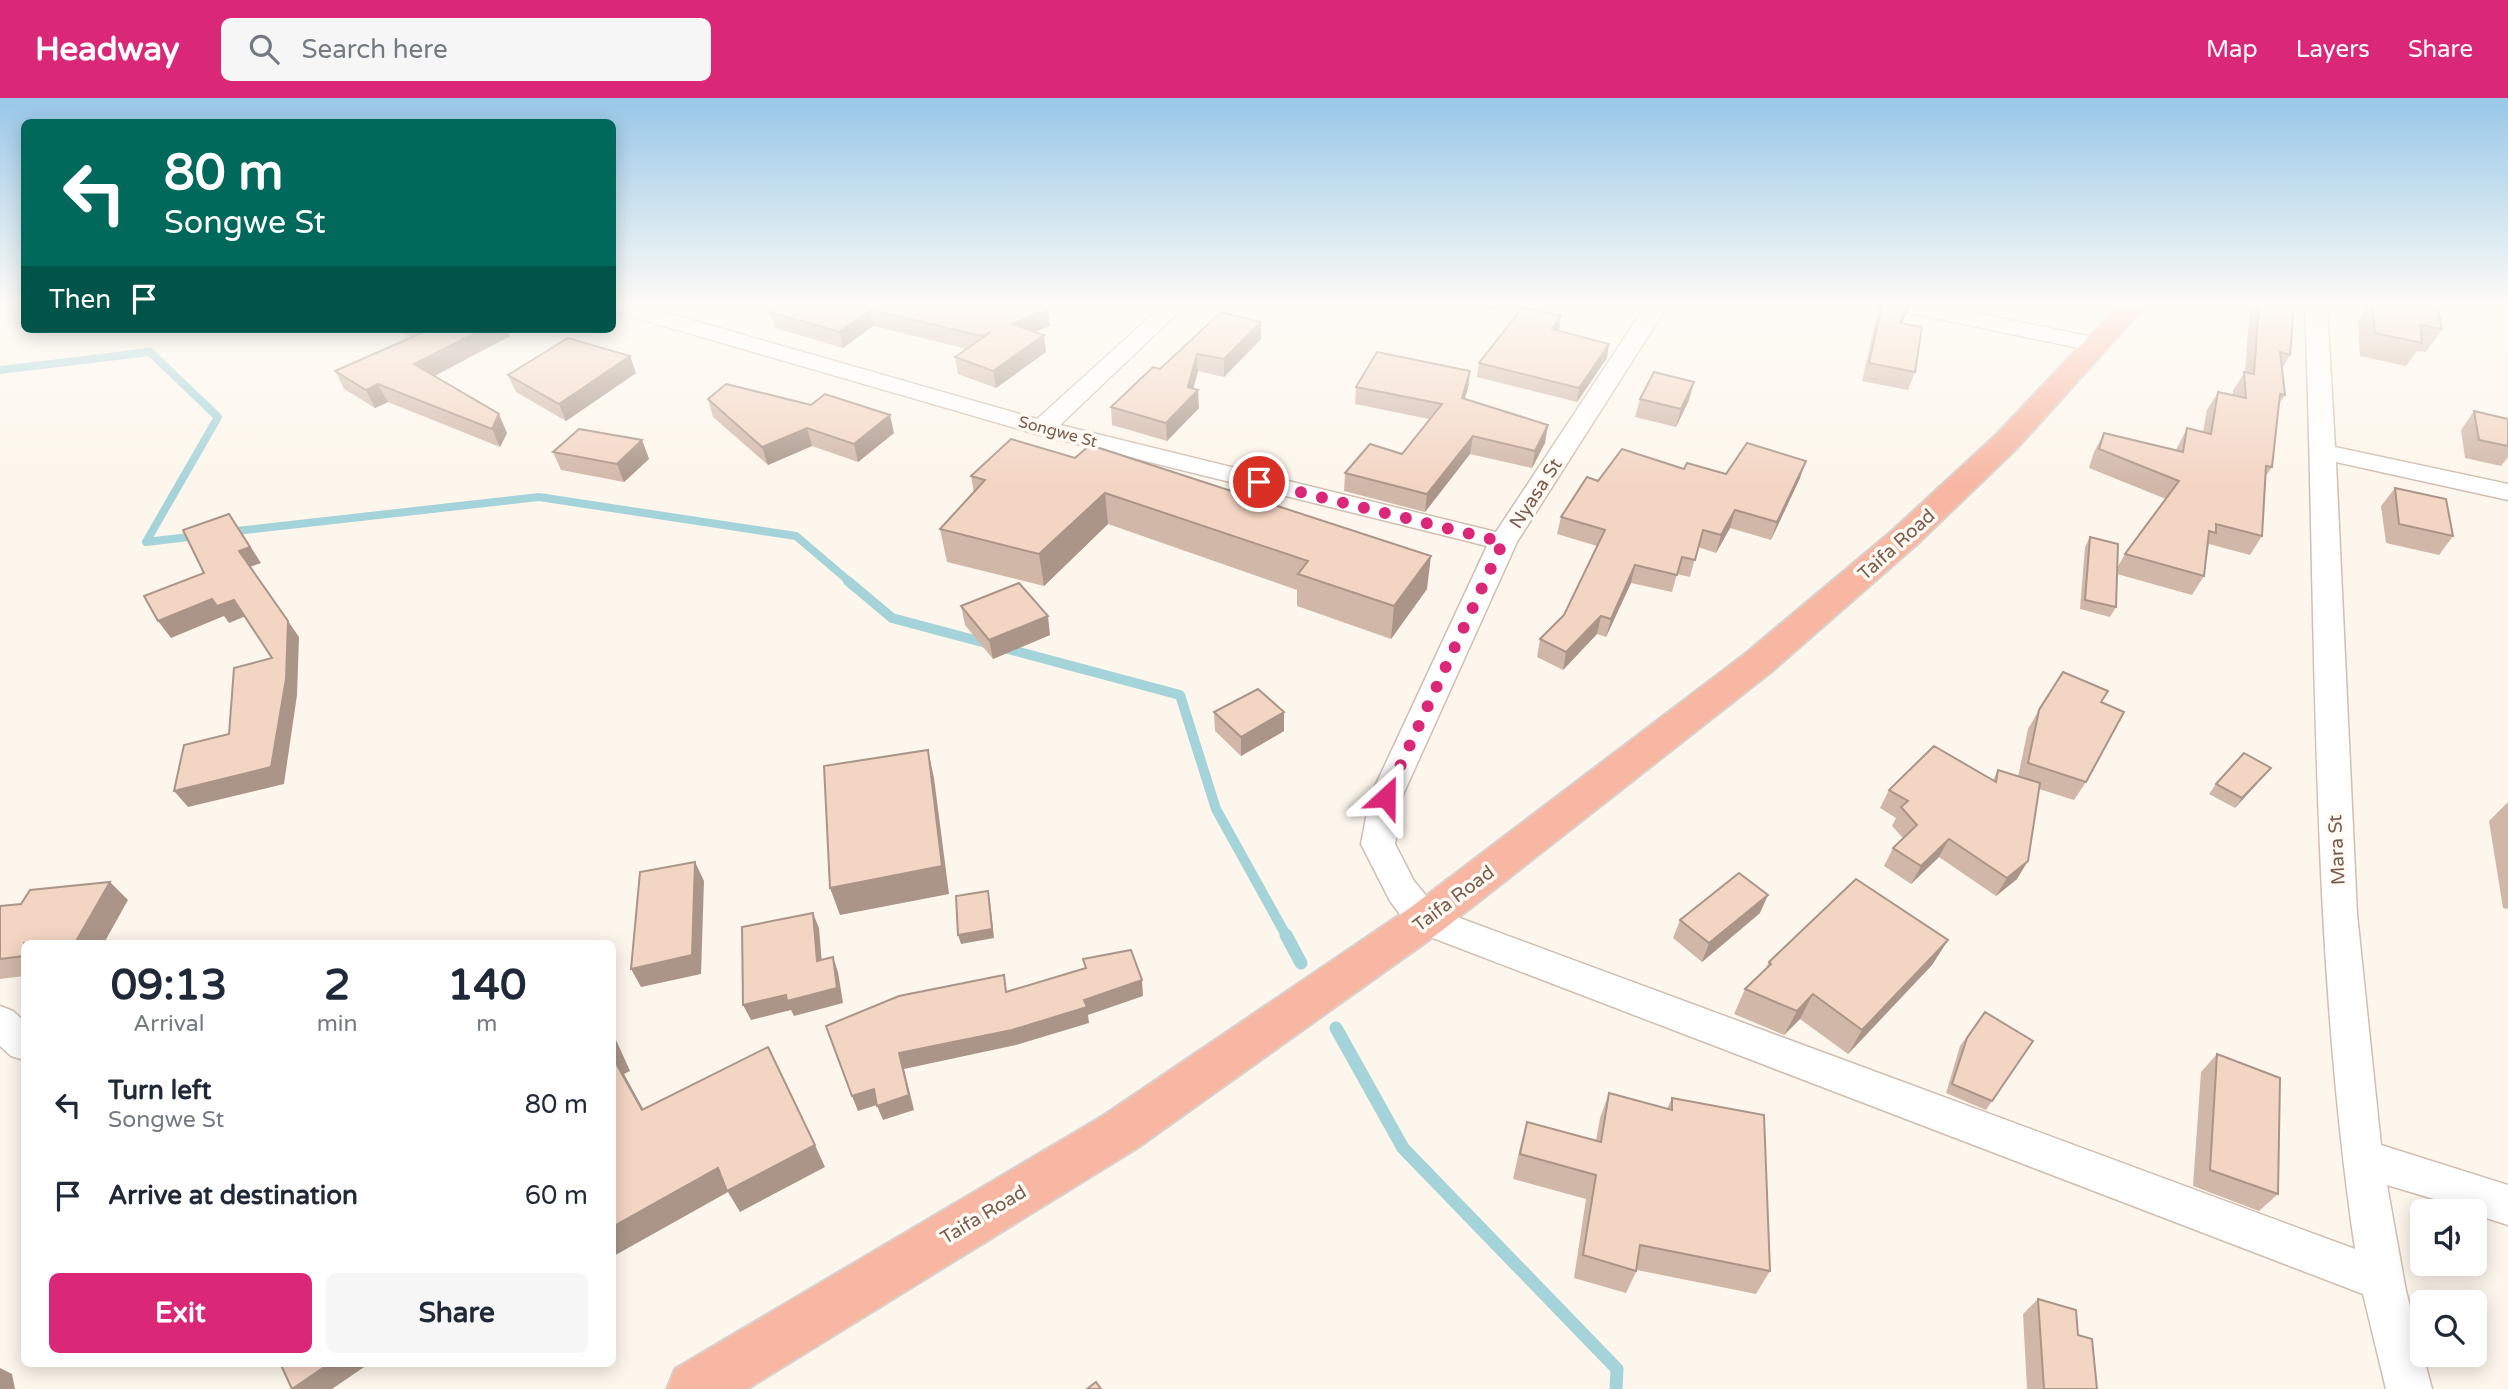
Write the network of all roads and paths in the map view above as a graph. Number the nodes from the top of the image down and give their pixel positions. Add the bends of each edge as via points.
1 (827, 365) edge
2 (1109, 365) edge
3 (1617, 365) edge
4 (2079, 365) edge
5 (2320, 365) edge
6 (1042, 428) junction
7 (2325, 452) junction
8 (2508, 492) edge
9 (1503, 542) junction
10 (1425, 920) junction
11 (0, 1022) edge
12 (21, 1041) edge
13 (2362, 1158) junction
14 (2508, 1205) edge
15 (2382, 1280) junction
16 (695, 1389) edge
17 (2409, 1389) edge

1 - 6 street, Songwe St
2 - 6 street
3 - 9 street, Nyasa St
4 - 10 highway, Taifa Road via 2007,442 1904,538 1758,663
5 - 7 street, Mara St
6 - 9 street, Songwe St
7 - 8 street
7 - 13 street, Mara St via 2335,853
9 - 10 street, Nyasa St via 1386,797 1378,844 1402,891
10 - 15 street
10 - 16 highway, Taifa Road via 1119,1132
11 - 12 street
13 - 14 street
13 - 15 street, Mara St
15 - 17 street, Mara St

